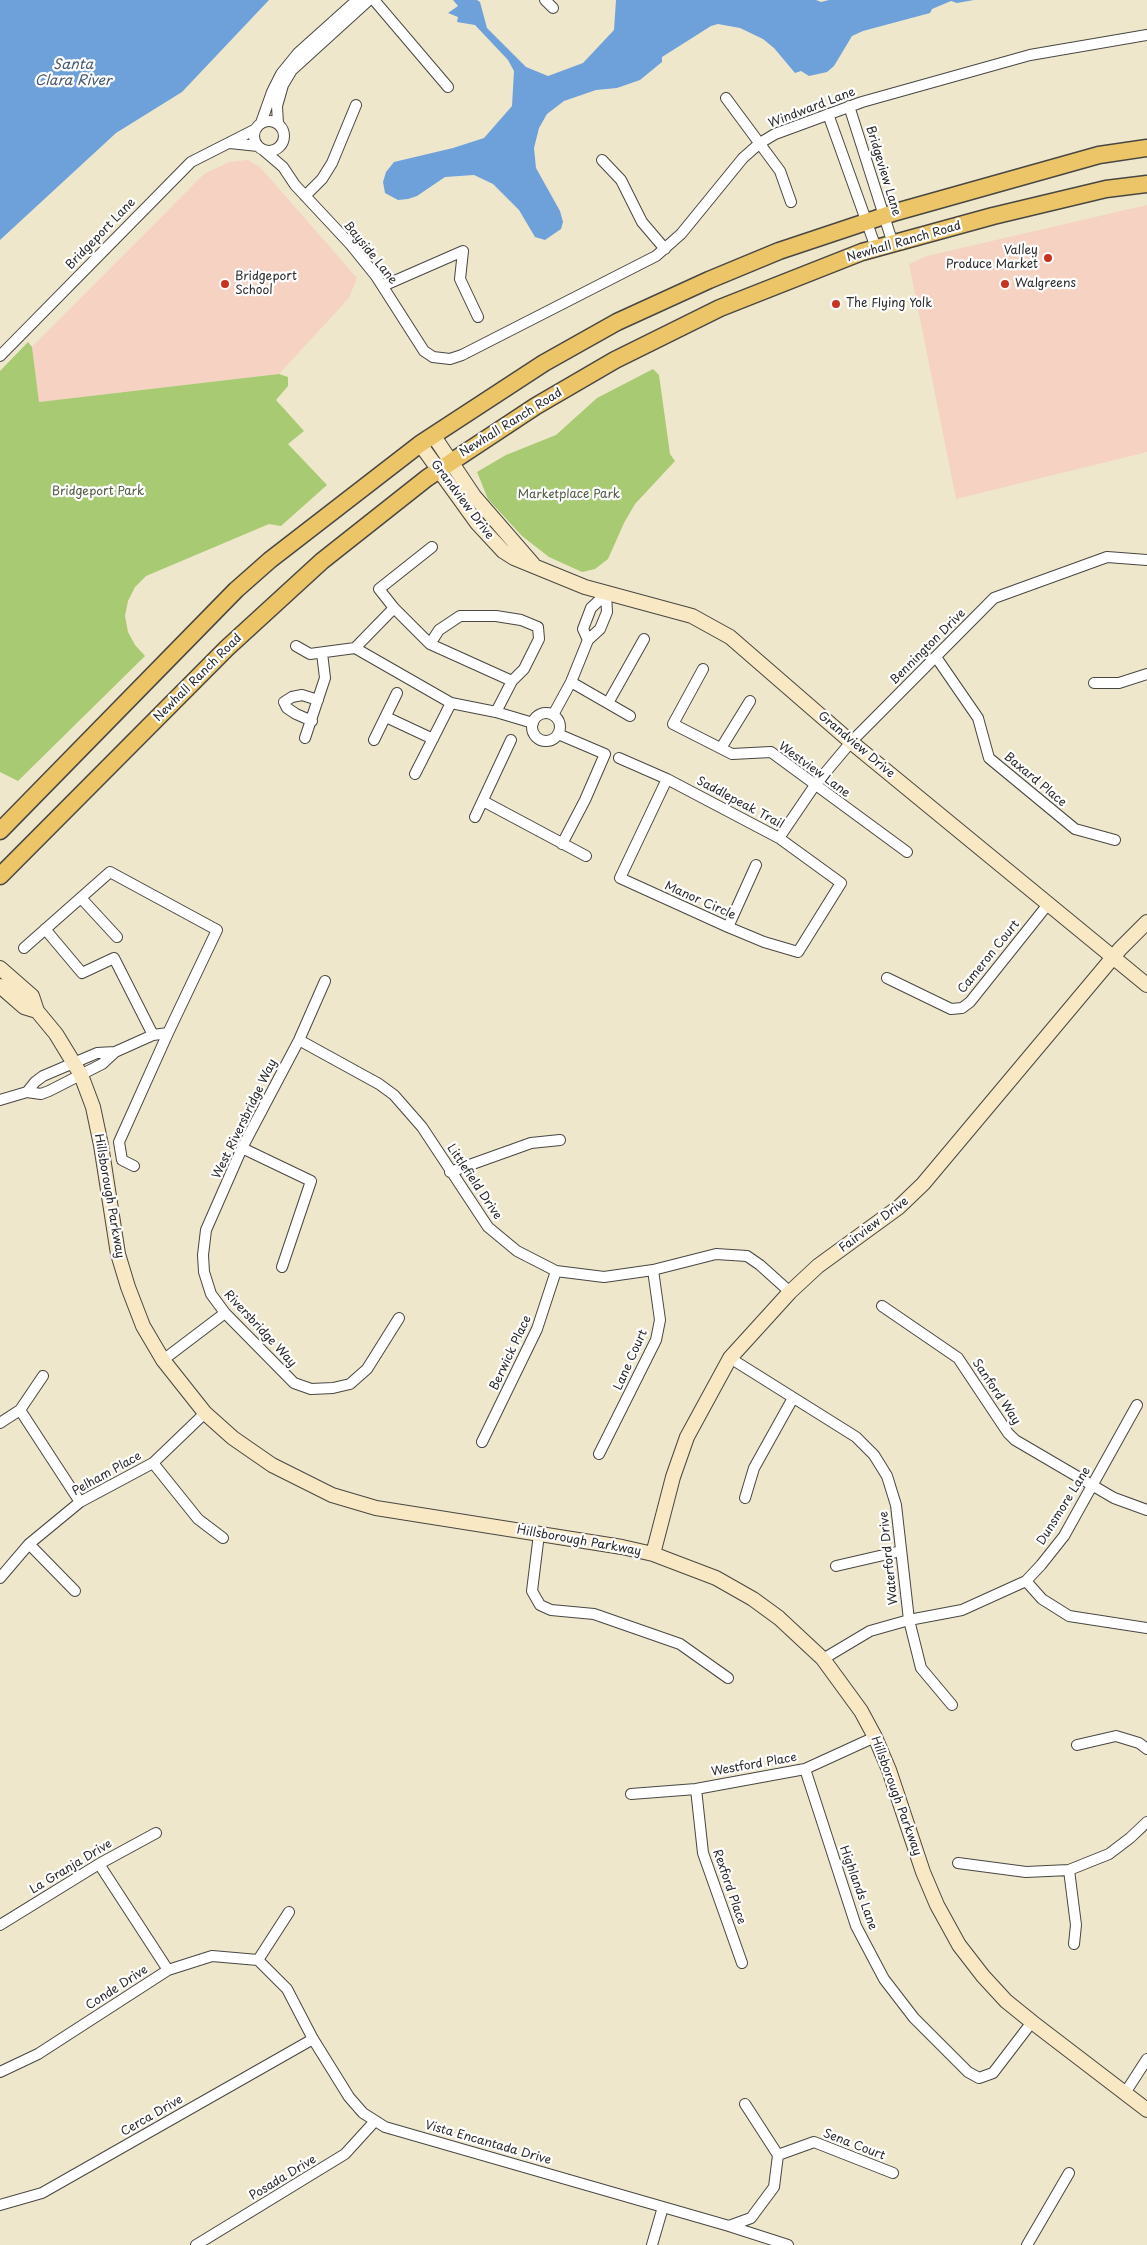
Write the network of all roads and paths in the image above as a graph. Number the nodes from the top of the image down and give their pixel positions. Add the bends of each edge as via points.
1 (357, 0) edge
2 (369, 0) edge
3 (374, 0) edge
4 (545, 0) edge
5 (553, 8) dead end
6 (1147, 35) edge
7 (448, 87) dead end
8 (726, 98) dead end
9 (356, 105) dead end
10 (849, 106) junction
11 (828, 114) junction
12 (278, 124) junction
13 (259, 126) junction
14 (230, 143) junction
15 (760, 143) junction
16 (282, 144) junction
17 (260, 148) junction
18 (1147, 148) edge
19 (602, 160) dead end
20 (282, 167) junction
21 (1147, 184) edge
22 (305, 196) junction
23 (791, 202) dead end
24 (884, 216) junction
25 (866, 222) junction
26 (893, 244) junction
27 (876, 248) junction
28 (665, 249) junction
29 (383, 286) junction
30 (478, 317) dead end
31 (0, 356) edge
32 (434, 357) joint
33 (427, 440) junction
34 (445, 466) junction
35 (432, 547) dead end
36 (1147, 560) edge
37 (606, 594) junction
38 (394, 608) junction
39 (644, 639) dead end
40 (588, 640) junction
41 (430, 644) junction
42 (296, 646) dead end
43 (355, 648) junction
44 (322, 653) junction
45 (936, 658) junction
46 (703, 669) dead end
47 (1147, 674) edge
48 (512, 681) junction
49 (571, 682) junction
50 (1094, 683) dead end
51 (396, 693) dead end
52 (318, 700) junction
53 (451, 702) junction
54 (750, 702) dead end
55 (608, 703) junction
56 (496, 712) junction
57 (553, 715) junction
58 (630, 716) dead end
59 (386, 718) junction
60 (312, 721) junction
61 (533, 723) junction
62 (558, 734) junction
63 (305, 738) dead end
64 (433, 739) junction
65 (374, 740) dead end
66 (511, 740) dead end
67 (851, 742) junction
68 (721, 748) junction
69 (620, 758) dead end
70 (415, 774) dead end
71 (667, 779) junction
72 (815, 785) junction
73 (483, 801) junction
74 (475, 817) dead end
75 (0, 831) edge
76 (779, 838) junction
77 (1115, 840) dead end
78 (562, 844) junction
79 (907, 852) dead end
80 (586, 856) dead end
81 (756, 865) dead end
82 (0, 876) edge
83 (841, 883) joint
84 (80, 898) junction
85 (1049, 904) junction
86 (1147, 922) edge
87 (728, 927) junction
88 (45, 930) junction
89 (117, 937) dead end
90 (24, 948) dead end
91 (1113, 958) junction
92 (0, 968) edge
93 (887, 978) dead end
94 (325, 981) dead end
95 (1147, 985) edge
96 (0, 986) edge
97 (37, 1011) junction
98 (168, 1033) junction
99 (153, 1036) junction
100 (298, 1040) junction
101 (115, 1052) junction
102 (74, 1063) junction
103 (81, 1075) junction
104 (27, 1092) junction
105 (0, 1100) edge
106 (560, 1140) dead end
107 (242, 1148) junction
108 (134, 1166) dead end
109 (450, 1172) junction
110 (282, 1267) dead end
111 (654, 1270) junction
112 (556, 1271) junction
113 (204, 1272) joint
114 (790, 1292) junction
115 (882, 1306) dead end
116 (225, 1313) junction
117 (399, 1318) dead end
118 (730, 1358) junction
119 (163, 1360) junction
120 (43, 1376) dead end
121 (793, 1398) junction
122 (1137, 1405) dead end
123 (20, 1410) junction
124 (205, 1413) junction
125 (0, 1423) edge
126 (482, 1442) dead end
127 (599, 1454) dead end
128 (153, 1463) junction
129 (1093, 1486) junction
130 (745, 1498) dead end
131 (80, 1502) junction
132 (1147, 1510) edge
133 (538, 1534) junction
134 (223, 1538) dead end
135 (29, 1544) junction
136 (901, 1551) junction
137 (653, 1554) junction
138 (836, 1566) dead end
139 (0, 1578) edge
140 (1026, 1581) junction
141 (75, 1591) dead end
142 (909, 1620) junction
143 (1147, 1628) edge
144 (823, 1660) junction
145 (728, 1678) dead end
146 (952, 1705) dead end
147 (875, 1737) junction
148 (1077, 1745) dead end
149 (1147, 1749) edge
150 (805, 1769) junction
151 (696, 1789) junction
152 (631, 1794) dead end
153 (1147, 1822) edge
154 (156, 1833) dead end
155 (958, 1863) dead end
156 (99, 1864) junction
157 (1069, 1870) junction
158 (289, 1912) dead end
159 (0, 1924) edge
160 (1074, 1944) dead end
161 (258, 1960) junction
162 (742, 1963) dead end
163 (168, 1970) junction
164 (1032, 2022) junction
165 (313, 2039) junction
166 (1147, 2059) edge
167 (0, 2072) edge
168 (1124, 2092) junction
169 (745, 2104) dead end
170 (1147, 2110) edge
171 (375, 2121) junction
172 (778, 2155) junction
173 (893, 2173) dead end
174 (1069, 2173) dead end
175 (0, 2205) edge
176 (663, 2207) junction
177 (729, 2226) junction
178 (196, 2245) edge
179 (652, 2245) edge
180 (788, 2245) edge
181 (1027, 2245) edge

1 - 13 street via 280,74
2 - 12 street via 292,70 283,85 277,106
3 - 7 street
4 - 5 street
6 - 10 street, Windward Lane via 1030,54
8 - 15 street
9 - 22 street via 332,163
10 - 11 street, Windward Lane
10 - 24 street, Bridgeview Lane
11 - 15 street, Windward Lane
11 - 25 street
12 - 13 street via 270,121
12 - 16 street via 283,131
13 - 14 street, Bridgeport Lane
13 - 17 street via 254,138
14 - 17 street
14 - 31 street, Bridgeport Lane via 191,162
15 - 23 street via 780,171
15 - 28 street, Windward Lane via 736,166
16 - 17 street via 271,151
16 - 20 street
17 - 20 street, Bayside Lane
18 - 24 main road via 1099,156
19 - 28 street via 620,180 642,222
20 - 22 street, Bayside Lane
21 - 26 main road, Newhall Ranch Road via 1106,189
22 - 29 street, Bayside Lane via 351,245
24 - 25 main road
24 - 26 street, Bridgeview Lane
25 - 27 street
25 - 33 main road via 709,280 617,322 544,363
26 - 27 main road, Newhall Ranch Road
27 - 34 main road, Newhall Ranch Road via 720,308 615,360 536,406
28 - 32 street, Windward Lane via 644,264 462,355 450,359
29 - 30 street via 463,252 460,279
29 - 32 street, Bayside Lane via 424,351
33 - 34 street, Grandview Drive
33 - 75 main road via 301,535 236,590
34 - 37 street, Grandview Drive via 477,523 495,543 514,558
34 - 82 main road, Newhall Ranch Road via 322,561 273,605
35 - 38 street via 379,589
36 - 45 street, Bennington Drive via 1107,557 994,598
37 - 40 street via 607,612 600,629
37 - 40 street via 588,615 583,629
37 - 67 street, Grandview Drive via 692,616 730,637
38 - 41 street
38 - 43 street
39 - 55 street
40 - 49 street
41 - 48 street
41 - 48 street via 439,630 460,616 496,616 538,627 539,639 524,669
42 - 44 street via 310,654
43 - 44 street
43 - 53 street
44 - 52 street via 325,678
45 - 67 street, Bennington Drive
45 - 77 street, Baxard Place via 978,718 990,758 1075,829
46 - 68 street, Westview Lane via 673,724
47 - 50 street via 1120,683
48 - 56 street
49 - 55 street
49 - 57 street
51 - 59 street
52 - 60 street
52 - 60 street via 302,695 284,702 287,708
53 - 56 street
53 - 64 street
54 - 68 street
55 - 58 street
56 - 61 street
57 - 61 street via 541,714
57 - 62 street via 560,725
59 - 64 street
59 - 65 street
60 - 63 street
61 - 62 street via 534,732 543,740 552,740
62 - 78 street via 605,754
64 - 70 street
66 - 73 street
67 - 72 street, Bennington Drive
67 - 85 street, Grandview Drive
68 - 72 street, Westview Lane via 732,754 771,752
69 - 71 street, Saddlepeak Trail
71 - 76 street, Saddlepeak Trail
71 - 87 street, Manor Circle via 620,878
72 - 76 street, Bennington Drive
72 - 79 street, Westview Lane
73 - 74 street
73 - 78 street
76 - 83 street, Saddlepeak Trail
78 - 80 street
81 - 87 street
83 - 87 street, Manor Circle via 798,952
84 - 88 street
84 - 89 street
84 - 98 street via 110,872 217,930
85 - 91 street, Grandview Drive
85 - 93 street, Cameron Court via 962,1008 951,1009
86 - 91 street, Fairview Drive
88 - 90 street
88 - 99 street via 82,973 114,958
91 - 95 street, Grandview Drive
91 - 114 street, Fairview Drive via 923,1184 899,1207 818,1266
92 - 97 street, Hillsborough Parkway via 32,996
94 - 100 street, West Riversbridge Way
96 - 97 street, Hillsborough Parkway via 24,1007
97 - 102 street, Hillsborough Parkway
98 - 99 street
98 - 108 street via 119,1142 122,1160
99 - 101 street
100 - 107 street, West Riversbridge Way
100 - 109 street, Littlefield Drive via 394,1095 422,1127
101 - 102 street via 97,1053
101 - 103 street via 102,1064
102 - 103 street, Hillsborough Parkway
102 - 104 street via 43,1076
103 - 104 street via 41,1094
103 - 119 street, Hillsborough Parkway via 93,1107 101,1145 120,1262 143,1326
104 - 105 street
106 - 109 street via 531,1143
107 - 110 street via 311,1181
107 - 113 street, West Riversbridge Way via 206,1230
109 - 112 street, Littlefield Drive via 488,1227 517,1252
111 - 112 street, Littlefield Drive via 604,1277
111 - 114 street, Littlefield Drive via 716,1254 747,1256
111 - 127 street, Lane Court via 660,1320 656,1340
112 - 126 street, Berwick Place via 537,1329
113 - 116 street, Riversbridge Way via 211,1294
114 - 118 street, Fairview Drive
115 - 129 street, Sanford Way via 958,1358 1015,1440
116 - 117 street, Riversbridge Way via 294,1383 311,1389 350,1384 368,1369
116 - 119 street
118 - 121 street, Waterford Drive
118 - 137 street, Fairview Drive via 687,1437
119 - 124 street, Hillsborough Parkway
120 - 123 street
121 - 130 street via 754,1468
121 - 136 street, Waterford Drive via 856,1437 874,1455 887,1476 896,1505
122 - 129 street, Dunsmore Lane
123 - 125 street
123 - 131 street
124 - 128 street, Pelham Place
124 - 133 street, Hillsborough Parkway via 272,1466 332,1495 376,1508
128 - 131 street, Pelham Place
128 - 134 street via 198,1519
129 - 132 street, Sanford Way
129 - 140 street, Dunsmore Lane via 1064,1536
131 - 135 street, Pelham Place
133 - 137 street, Hillsborough Parkway
133 - 145 street via 532,1591 540,1605 551,1610 594,1614 680,1644
135 - 139 street, Pelham Place
135 - 141 street
136 - 138 street
136 - 142 street, Waterford Drive
137 - 144 street, Hillsborough Parkway via 716,1578 753,1600 780,1618
140 - 142 street, Dunsmore Lane via 962,1610
140 - 143 street via 1042,1599 1069,1616
142 - 144 street, Dunsmore Lane via 870,1631
142 - 146 street, Waterford Drive via 921,1668
144 - 147 street, Hillsborough Parkway via 861,1711
147 - 150 street, Westford Place
147 - 164 street, Hillsborough Parkway via 937,1905 982,1976
148 - 149 street via 1116,1736
150 - 151 street, Westford Place
150 - 164 street, Highlands Lane via 856,1926 884,1979 914,2018 968,2072 979,2078 993,2073
151 - 152 street, Westford Place
151 - 162 street, Rexford Place via 703,1852
153 - 157 street via 1109,1854
154 - 156 street, La Granja Drive
155 - 157 street via 1026,1872
156 - 159 street, La Granja Drive
156 - 163 street
157 - 160 street via 1076,1925
158 - 161 street
161 - 163 street, Conde Drive via 212,1956
161 - 165 street, Vista Encantada Drive via 287,1989
163 - 167 street, Conde Drive via 38,2054
164 - 168 street, Hillsborough Parkway
165 - 171 street, Vista Encantada Drive via 349,2097 363,2114
165 - 175 street, Cerca Drive via 42,2193
166 - 168 street
168 - 170 street, Hillsborough Parkway
169 - 172 street
171 - 176 street, Vista Encantada Drive via 385,2127
171 - 178 street, Posada Drive via 346,2154
172 - 173 street, Sena Court via 814,2142
172 - 177 street via 774,2187 751,2218
174 - 181 street
176 - 177 street, Vista Encantada Drive
176 - 179 street
177 - 180 street, Vista Encantada Drive

